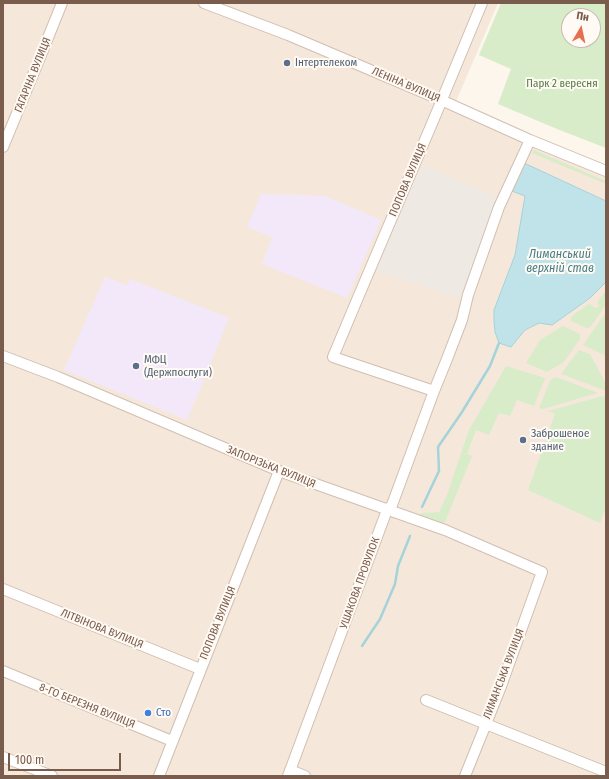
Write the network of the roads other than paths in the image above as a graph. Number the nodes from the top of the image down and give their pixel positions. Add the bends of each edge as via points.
1 (62, 3) edge
2 (204, 3) edge
3 (482, 3) edge
4 (441, 100) junction
5 (530, 140) junction
6 (3, 147) edge
7 (606, 171) edge
8 (3, 356) edge
9 (434, 391) junction
10 (279, 471) junction
11 (387, 510) junction
12 (542, 572) joint
13 (3, 589) edge
14 (200, 669) junction
15 (3, 671) edge
16 (426, 700) dead end
17 (486, 724) junction
18 (172, 741) junction
19 (3, 757) edge
20 (606, 772) edge
21 (289, 773) edge
22 (52, 776) edge
23 (159, 776) edge
24 (305, 776) edge
25 (465, 776) edge

1 - 6 street, ГАГАРІНА ВУЛИЦЯ
2 - 4 street, ЛЕНІНА ВУЛИЦЯ via 288,35
3 - 4 street, ПОПОВА ВУЛИЦЯ
4 - 5 street, ЛЕНІНА ВУЛИЦЯ
4 - 9 street, ПОПОВА ВУЛИЦЯ via 333,357
5 - 7 street, ЛЕНІНА ВУЛИЦЯ
5 - 9 street, УШАКОВА ПРОВУЛОК via 499,207 448,359
8 - 10 street, ЗАПОРІЗЬКА ВУЛИЦЯ
9 - 11 street, УШАКОВА ПРОВУЛОК via 392,505
10 - 11 street, ЗАПОРІЗЬКА ВУЛИЦЯ
10 - 14 street, ПОПОВА ВУЛИЦЯ
11 - 12 street, ЗАПОРІЗЬКА ВУЛИЦЯ via 445,530
11 - 21 street, УШАКОВА ПРОВУЛОК
12 - 17 street, ЛИМАНСЬКА ВУЛИЦЯ
13 - 14 street, ЛІТВІНОВА ВУЛИЦЯ
14 - 18 street, ПОПОВА ВУЛИЦЯ
15 - 18 street, 8-ГО БЕРЕЗНЯ ВУЛИЦЯ
16 - 17 street
17 - 20 street
17 - 25 street, ЛИМАНСЬКА ВУЛИЦЯ
18 - 23 street, ПОПОВА ВУЛИЦЯ
19 - 22 street
21 - 24 street

